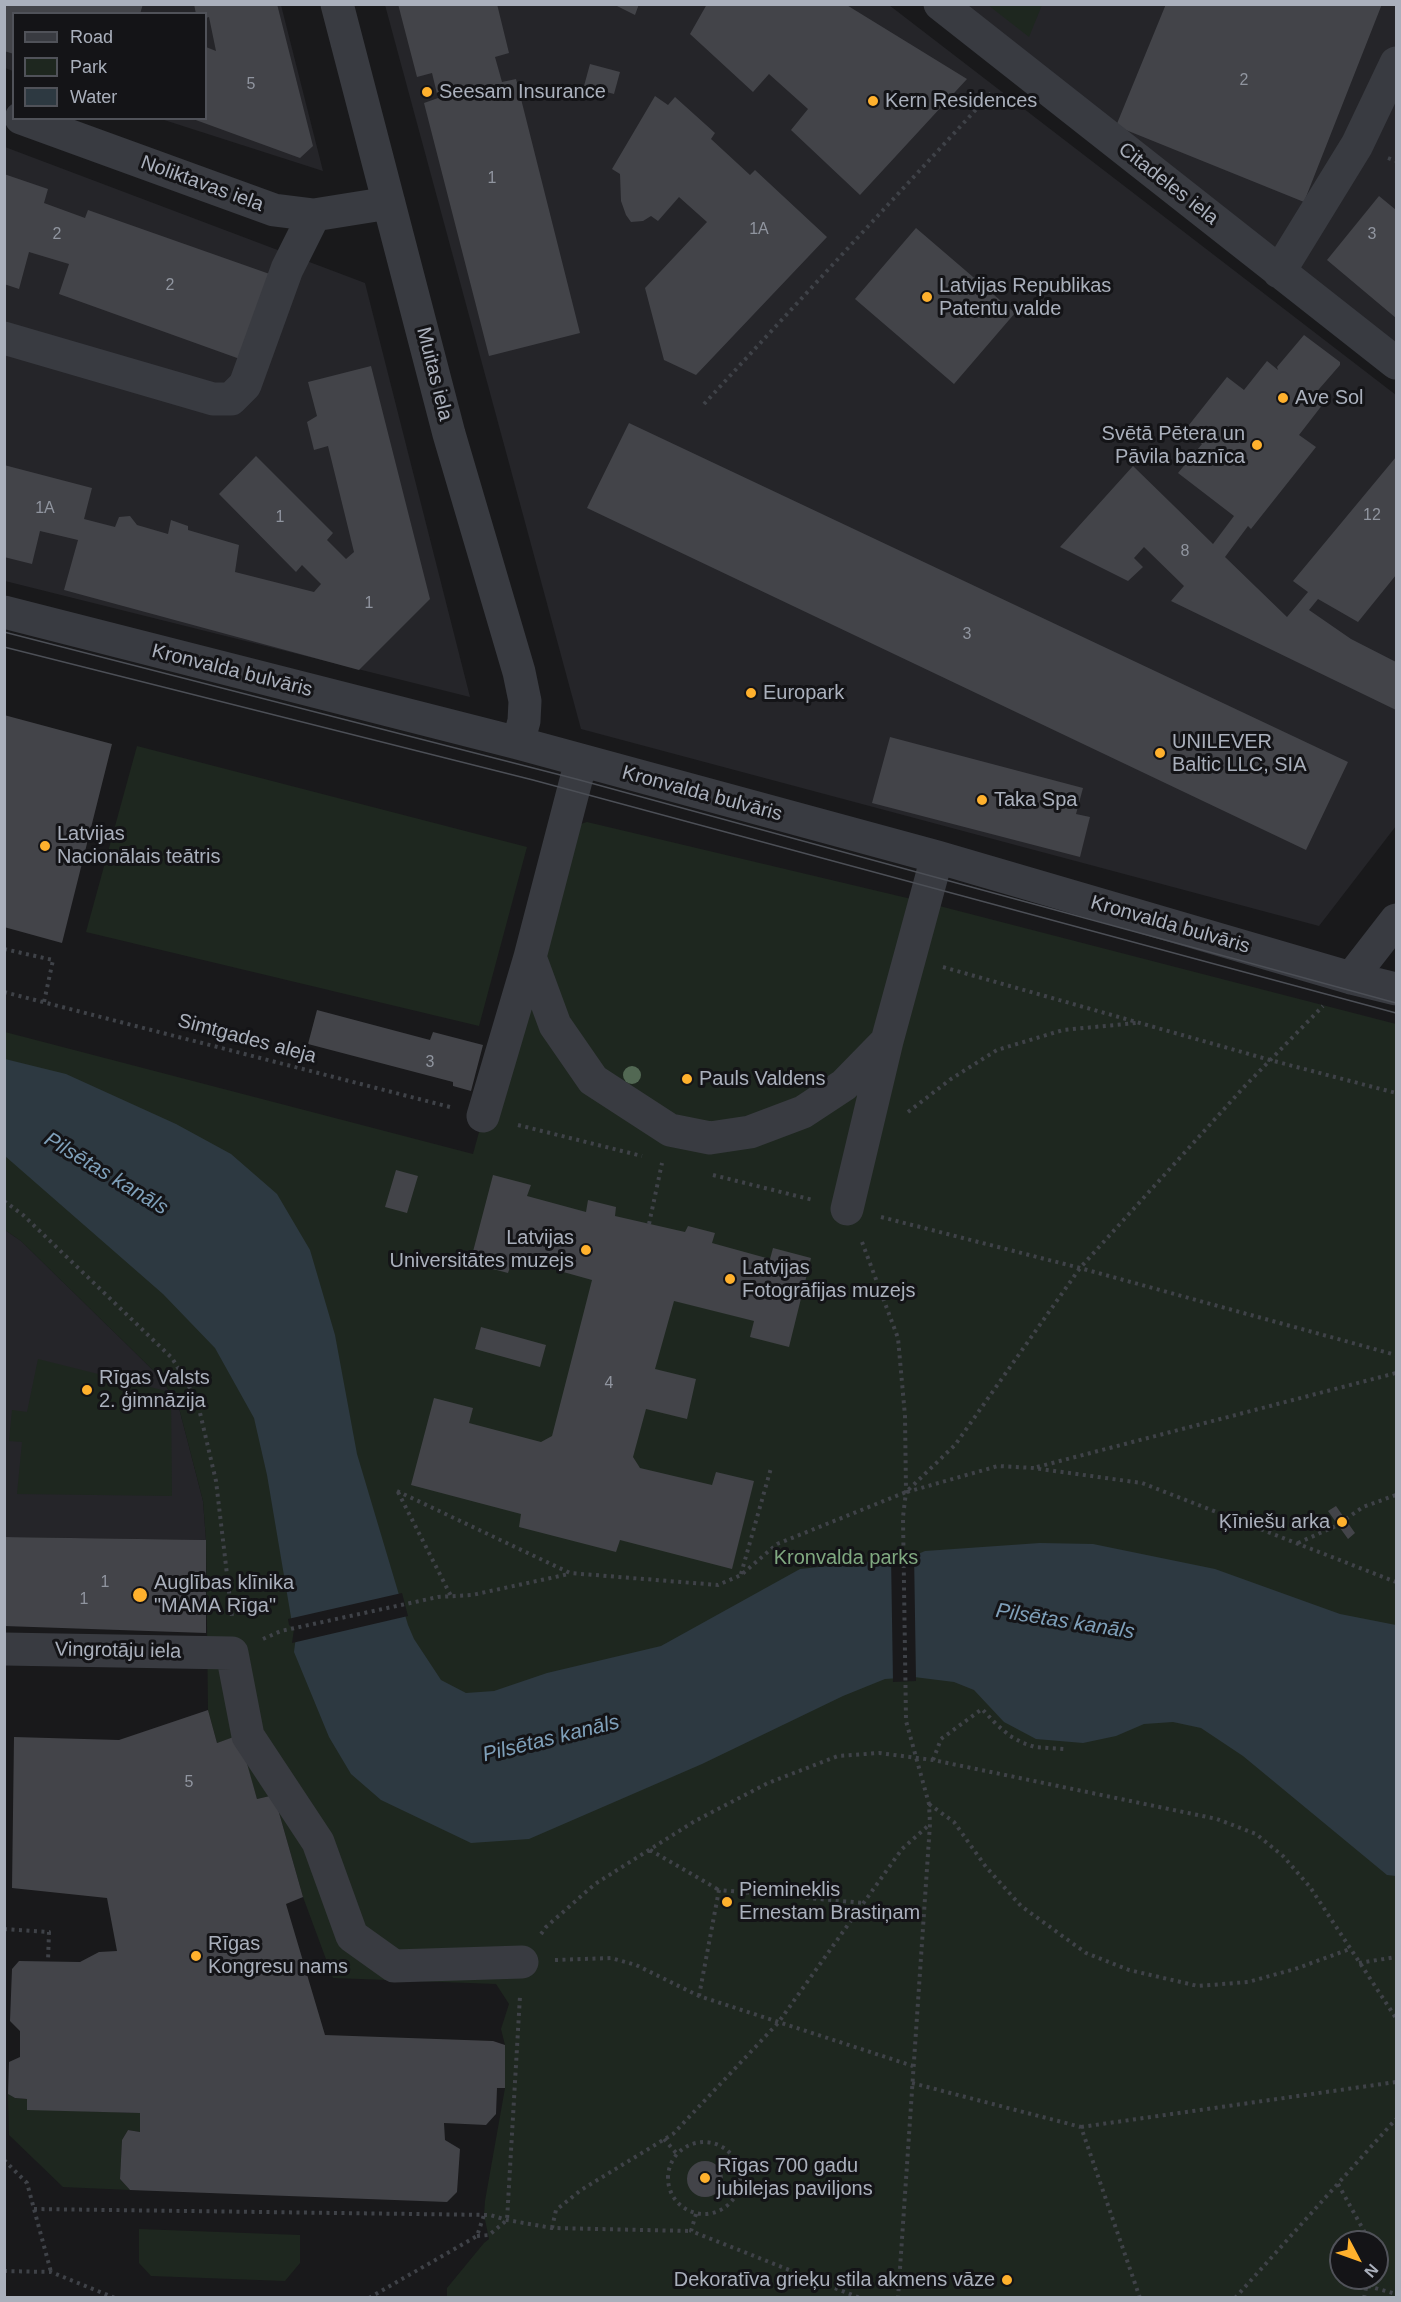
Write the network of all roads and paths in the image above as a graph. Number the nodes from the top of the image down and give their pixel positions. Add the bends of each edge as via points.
1 (337, 4) edge
2 (940, 4) edge
3 (1396, 63) edge
4 (1017, 65) junction
5 (26, 120) edge
6 (389, 203) junction
7 (314, 215) junction
8 (1279, 272) junction
9 (4, 338) edge
10 (1396, 363) edge
11 (704, 404) dead end
12 (4, 612) edge
13 (518, 743) junction
14 (581, 761) junction
15 (937, 857) junction
16 (1396, 920) edge
17 (4, 949) edge
18 (530, 957) junction
19 (909, 957) junction
20 (1351, 978) junction
21 (1396, 989) edge
22 (4, 992) edge
23 (44, 1002) junction
24 (1140, 1023) junction
25 (887, 1041) junction
26 (1270, 1060) junction
27 (1396, 1093) edge
28 (906, 1114) dead end
29 (483, 1116) joint
30 (662, 1162) dead end
31 (4, 1201) edge
32 (847, 1209) junction
33 (650, 1224) dead end
34 (1080, 1268) junction
35 (1396, 1355) edge
36 (1396, 1374) edge
37 (771, 1468) dead end
38 (1034, 1468) junction
39 (906, 1492) junction
40 (1396, 1494) edge
41 (1346, 1519) dead end
42 (1338, 1525) dead end
43 (1297, 1543) junction
44 (570, 1573) junction
45 (741, 1575) junction
46 (1396, 1582) edge
47 (451, 1596) junction
48 (4, 1649) edge
49 (232, 1653) junction
50 (1065, 1749) dead end
51 (915, 1757) junction
52 (933, 1760) junction
53 (929, 1804) junction
54 (930, 1824) junction
55 (649, 1850) junction
56 (719, 1890) junction
57 (865, 1903) junction
58 (4, 1929) edge
59 (1350, 1949) junction
60 (1396, 1957) edge
61 (48, 1961) dead end
62 (522, 1962) junction
63 (1359, 1963) junction
64 (699, 1996) junction
65 (1396, 2018) edge
66 (778, 2023) junction
67 (913, 2066) junction
68 (1396, 2082) edge
69 (912, 2083) junction
70 (1396, 2119) edge
71 (1081, 2127) junction
72 (664, 2139) junction
73 (677, 2154) junction
74 (4, 2160) edge
75 (1338, 2184) junction
76 (34, 2209) junction
77 (696, 2214) junction
78 (484, 2215) junction
79 (507, 2220) junction
80 (552, 2228) junction
81 (1363, 2230) edge
82 (691, 2231) junction
83 (477, 2236) junction
84 (4, 2271) edge
85 (51, 2272) junction
86 (116, 2298) edge
87 (369, 2298) edge
88 (860, 2298) edge
89 (898, 2298) edge
90 (1140, 2298) edge
91 (1234, 2298) edge

1 - 6 street, Muitas iela
2 - 4 street, Citadeles iela
3 - 8 street via 1357,145
4 - 8 street, Citadeles iela
4 - 11 path
5 - 7 street, Noliktavas iela via 274,210
6 - 7 street, Noliktavas iela
6 - 13 street, Muitas iela via 449,434 519,672 525,701
7 - 9 street via 287,268 245,385 231,399 213,399
8 - 10 street, Citadeles iela
12 - 13 street, Kronvalda bulvāris
13 - 14 street, Kronvalda bulvāris
14 - 15 street, Kronvalda bulvāris
14 - 18 street
15 - 19 street
15 - 20 street, Kronvalda bulvāris
16 - 20 street
17 - 23 path via 53,960
18 - 25 street via 555,1025 593,1080 670,1130 710,1138 750,1132 803,1112 844,1085
18 - 29 street
19 - 24 path
19 - 25 street
20 - 21 street, Kronvalda bulvāris
20 - 26 path
22 - 23 path, Simtgades aleja
23 - 29 path, Simtgades aleja
24 - 26 path
24 - 28 path via 1063,1030 997,1050 951,1078
25 - 32 street
26 - 27 path
26 - 34 path
30 - 33 path
31 - 49 path via 172,1358 197,1400 216,1481 233,1621
32 - 34 path
32 - 39 path via 898,1338
34 - 35 path
34 - 39 path via 956,1445
36 - 38 path
37 - 45 path
38 - 39 path via 998,1466
38 - 43 path via 1142,1482
39 - 45 path via 777,1544
39 - 51 path via 906,1721
40 - 41 path via 1363,1507
42 - 43 path
43 - 46 path
44 - 45 path via 718,1585
44 - 47 path via 472,1595
44 - 47 path via 398,1491
47 - 49 path via 281,1631
48 - 49 street, Vingrotāju iela
49 - 62 street via 248,1736 318,1842 352,1936 394,1966
50 - 52 path via 1023,1743 982,1709 941,1739
51 - 52 path
51 - 53 path
51 - 55 path via 879,1753 838,1756 768,1783
52 - 59 path via 1217,1819 1256,1834 1283,1856 1310,1887
53 - 54 path
53 - 59 path via 954,1822 986,1867 1021,1906 1086,1953 1128,1970 1198,1986 1248,1982 1295,1970
54 - 57 path via 902,1849
54 - 67 path
55 - 56 path
55 - 62 path via 595,1884 546,1927
56 - 57 path
56 - 64 path
57 - 66 path
58 - 61 path via 49,1932
59 - 63 path
60 - 63 path
62 - 64 path via 611,1958 636,1965
62 - 79 path
63 - 65 path
64 - 66 path
66 - 67 path
66 - 72 path
67 - 69 path
68 - 71 path
69 - 71 path
69 - 89 path
70 - 75 path
71 - 90 path
72 - 73 path
72 - 80 path via 581,2190 556,2210
73 - 77 path via 668,2170 669,2189 679,2205
73 - 77 path via 697,2142 720,2145 729,2152 740,2172 740,2185 729,2205 719,2211
74 - 76 path via 27,2183
75 - 81 path
75 - 91 path
76 - 78 path
76 - 85 path
77 - 82 path
78 - 79 path
78 - 83 path
79 - 80 path
79 - 83 path via 489,2235
80 - 82 path
82 - 88 path
83 - 87 path
84 - 85 path
85 - 86 path

